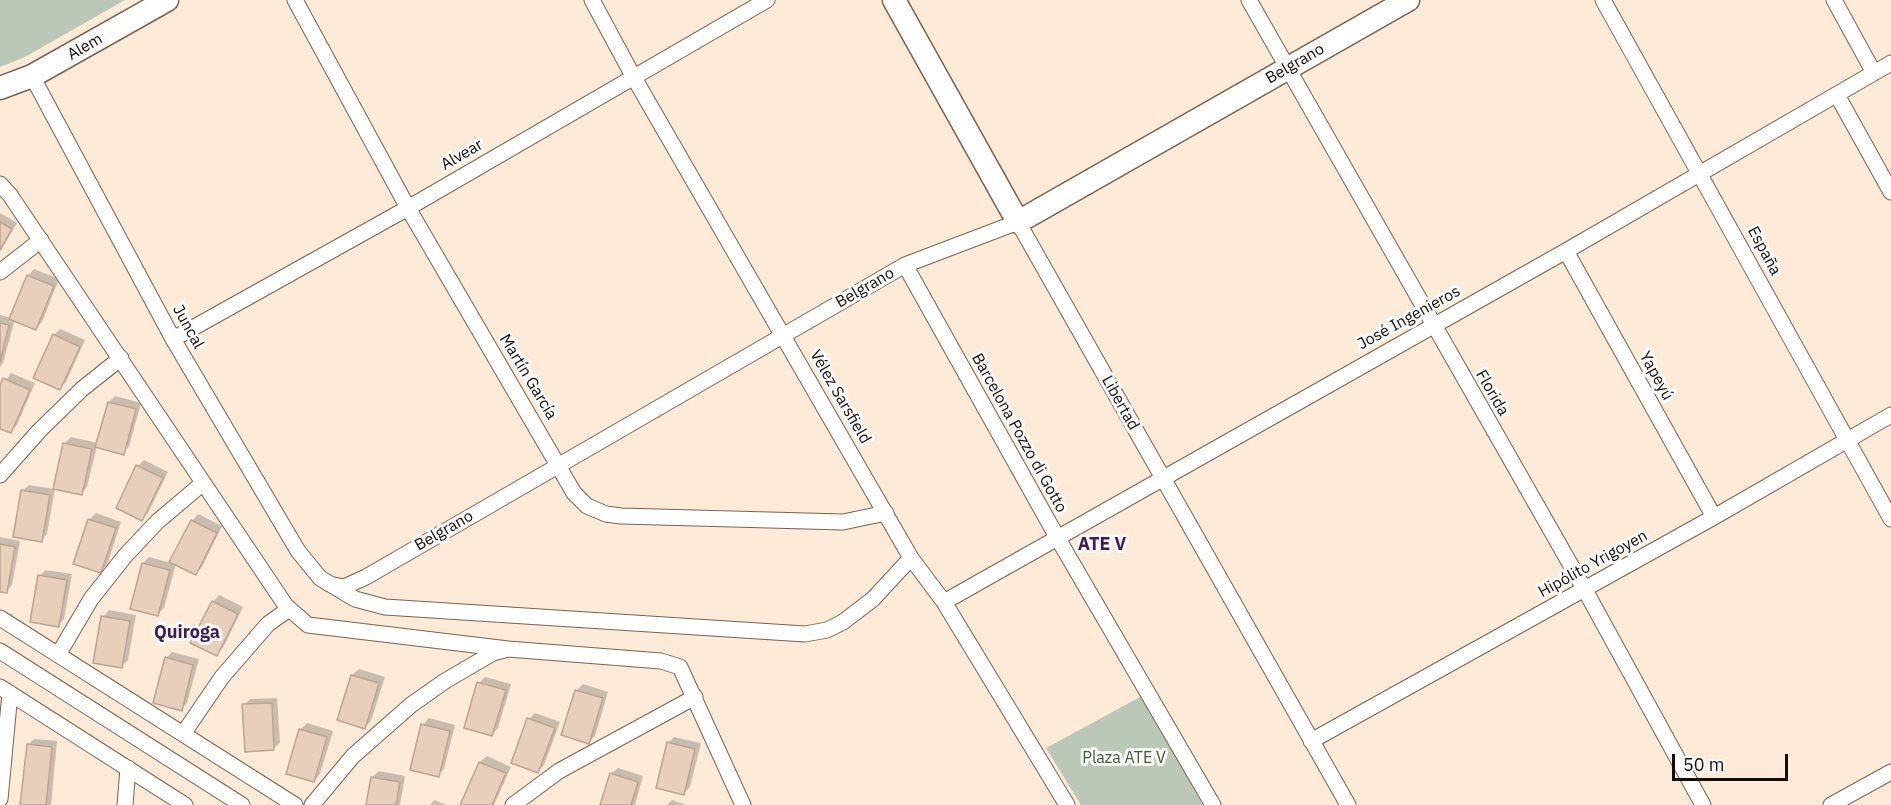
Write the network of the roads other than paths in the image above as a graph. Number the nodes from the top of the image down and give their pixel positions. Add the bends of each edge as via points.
1 (167, 0) edge
2 (295, 0) edge
3 (592, 0) edge
4 (767, 0) edge
5 (894, 0) edge
6 (1249, 0) edge
7 (1408, 0) edge
8 (1603, 0) edge
9 (1834, 0) edge
10 (1891, 63) edge
11 (1287, 69) junction
12 (1874, 73) junction
13 (32, 76) junction
14 (633, 76) junction
15 (0, 88) edge
16 (1837, 95) junction
17 (1701, 173) junction
18 (0, 184) edge
19 (1891, 192) edge
20 (408, 208) junction
21 (1018, 222) junction
22 (41, 240) junction
23 (1566, 251) junction
24 (905, 265) junction
25 (0, 272) edge
26 (1432, 325) junction
27 (783, 334) junction
28 (173, 339) junction
29 (120, 358) junction
30 (1891, 415) edge
31 (1846, 440) junction
32 (559, 463) junction
33 (0, 475) edge
34 (1163, 479) junction
35 (204, 483) junction
36 (886, 513) junction
37 (1714, 518) junction
38 (1891, 519) edge
39 (1057, 537) junction
40 (911, 558) junction
41 (329, 584) junction
42 (1585, 590) junction
43 (944, 602) junction
44 (289, 609) junction
45 (0, 618) edge
46 (508, 649) junction
47 (0, 651) edge
48 (58, 655) junction
49 (5, 690) edge
50 (695, 697) junction
51 (183, 734) junction
52 (1311, 741) junction
53 (128, 768) junction
54 (1891, 772) edge
55 (0, 799) edge
56 (125, 805) edge
57 (184, 805) edge
58 (242, 805) edge
59 (295, 805) edge
60 (312, 805) edge
61 (513, 805) edge
62 (743, 805) edge
63 (1067, 805) edge
64 (1213, 805) edge
65 (1348, 805) edge
66 (1702, 805) edge
67 (1831, 805) edge

1 - 13 main road, Alem
2 - 20 street, Martín García
3 - 14 street, Vélez Sarsfield
4 - 14 street, Alvear
5 - 21 main road, Libertad
6 - 11 street, Florida
7 - 11 main road, Belgrano
8 - 17 street, España
9 - 12 street
10 - 12 street, José Ingenieros
11 - 21 main road, Belgrano
11 - 26 street, Florida
12 - 16 street, José Ingenieros
13 - 15 main road, Alem
13 - 28 street, Juncal
14 - 20 street, Alvear
14 - 27 street, Vélez Sarsfield
16 - 17 street, José Ingenieros
16 - 19 street
17 - 23 street, José Ingenieros
17 - 31 street, España
18 - 22 street
20 - 28 street, Alvear
20 - 32 street, Martín García
21 - 24 street, Belgrano
21 - 34 street, Libertad
22 - 25 street
22 - 29 street
23 - 26 street, José Ingenieros
23 - 37 street, Yapeyú
24 - 27 street, Belgrano
24 - 39 street, Barcelona Pozzo di Gotto
26 - 34 street, José Ingenieros
26 - 42 street, Florida
27 - 32 street, Belgrano
27 - 36 street, Vélez Sarsfield
28 - 41 street, Juncal via 298,551 312,571
29 - 33 street via 60,410
29 - 35 street
30 - 31 street, Hipólito Yrigoyen
31 - 37 street, Hipólito Yrigoyen
31 - 38 street, España
32 - 36 street, Martín García via 574,493 587,506 606,514 843,522
32 - 41 street, Belgrano via 366,577 344,586
34 - 39 street, José Ingenieros
34 - 52 street, Libertad
35 - 44 street
35 - 48 street via 157,522 125,556 92,599
36 - 40 street, Vélez Sarsfield
37 - 42 street, Hipólito Yrigoyen
39 - 43 street, José Ingenieros
39 - 64 street, Barcelona Pozzo di Gotto
40 - 41 street, Juncal via 873,599 843,622 805,634 385,608 355,599
40 - 43 street, Vélez Sarsfield
42 - 52 street, Hipólito Yrigoyen
42 - 66 street, Florida
43 - 63 street, Vélez Sarsfield
44 - 46 street via 308,625
44 - 51 street via 268,624 222,677
45 - 48 street
46 - 50 street via 672,662 685,675
46 - 60 street via 493,653 411,705 353,756
47 - 58 street
48 - 51 street
49 - 53 street
49 - 55 street
50 - 61 street via 569,765
50 - 62 street
51 - 59 street
52 - 65 street, Libertad
53 - 56 street
53 - 57 street
54 - 67 street

